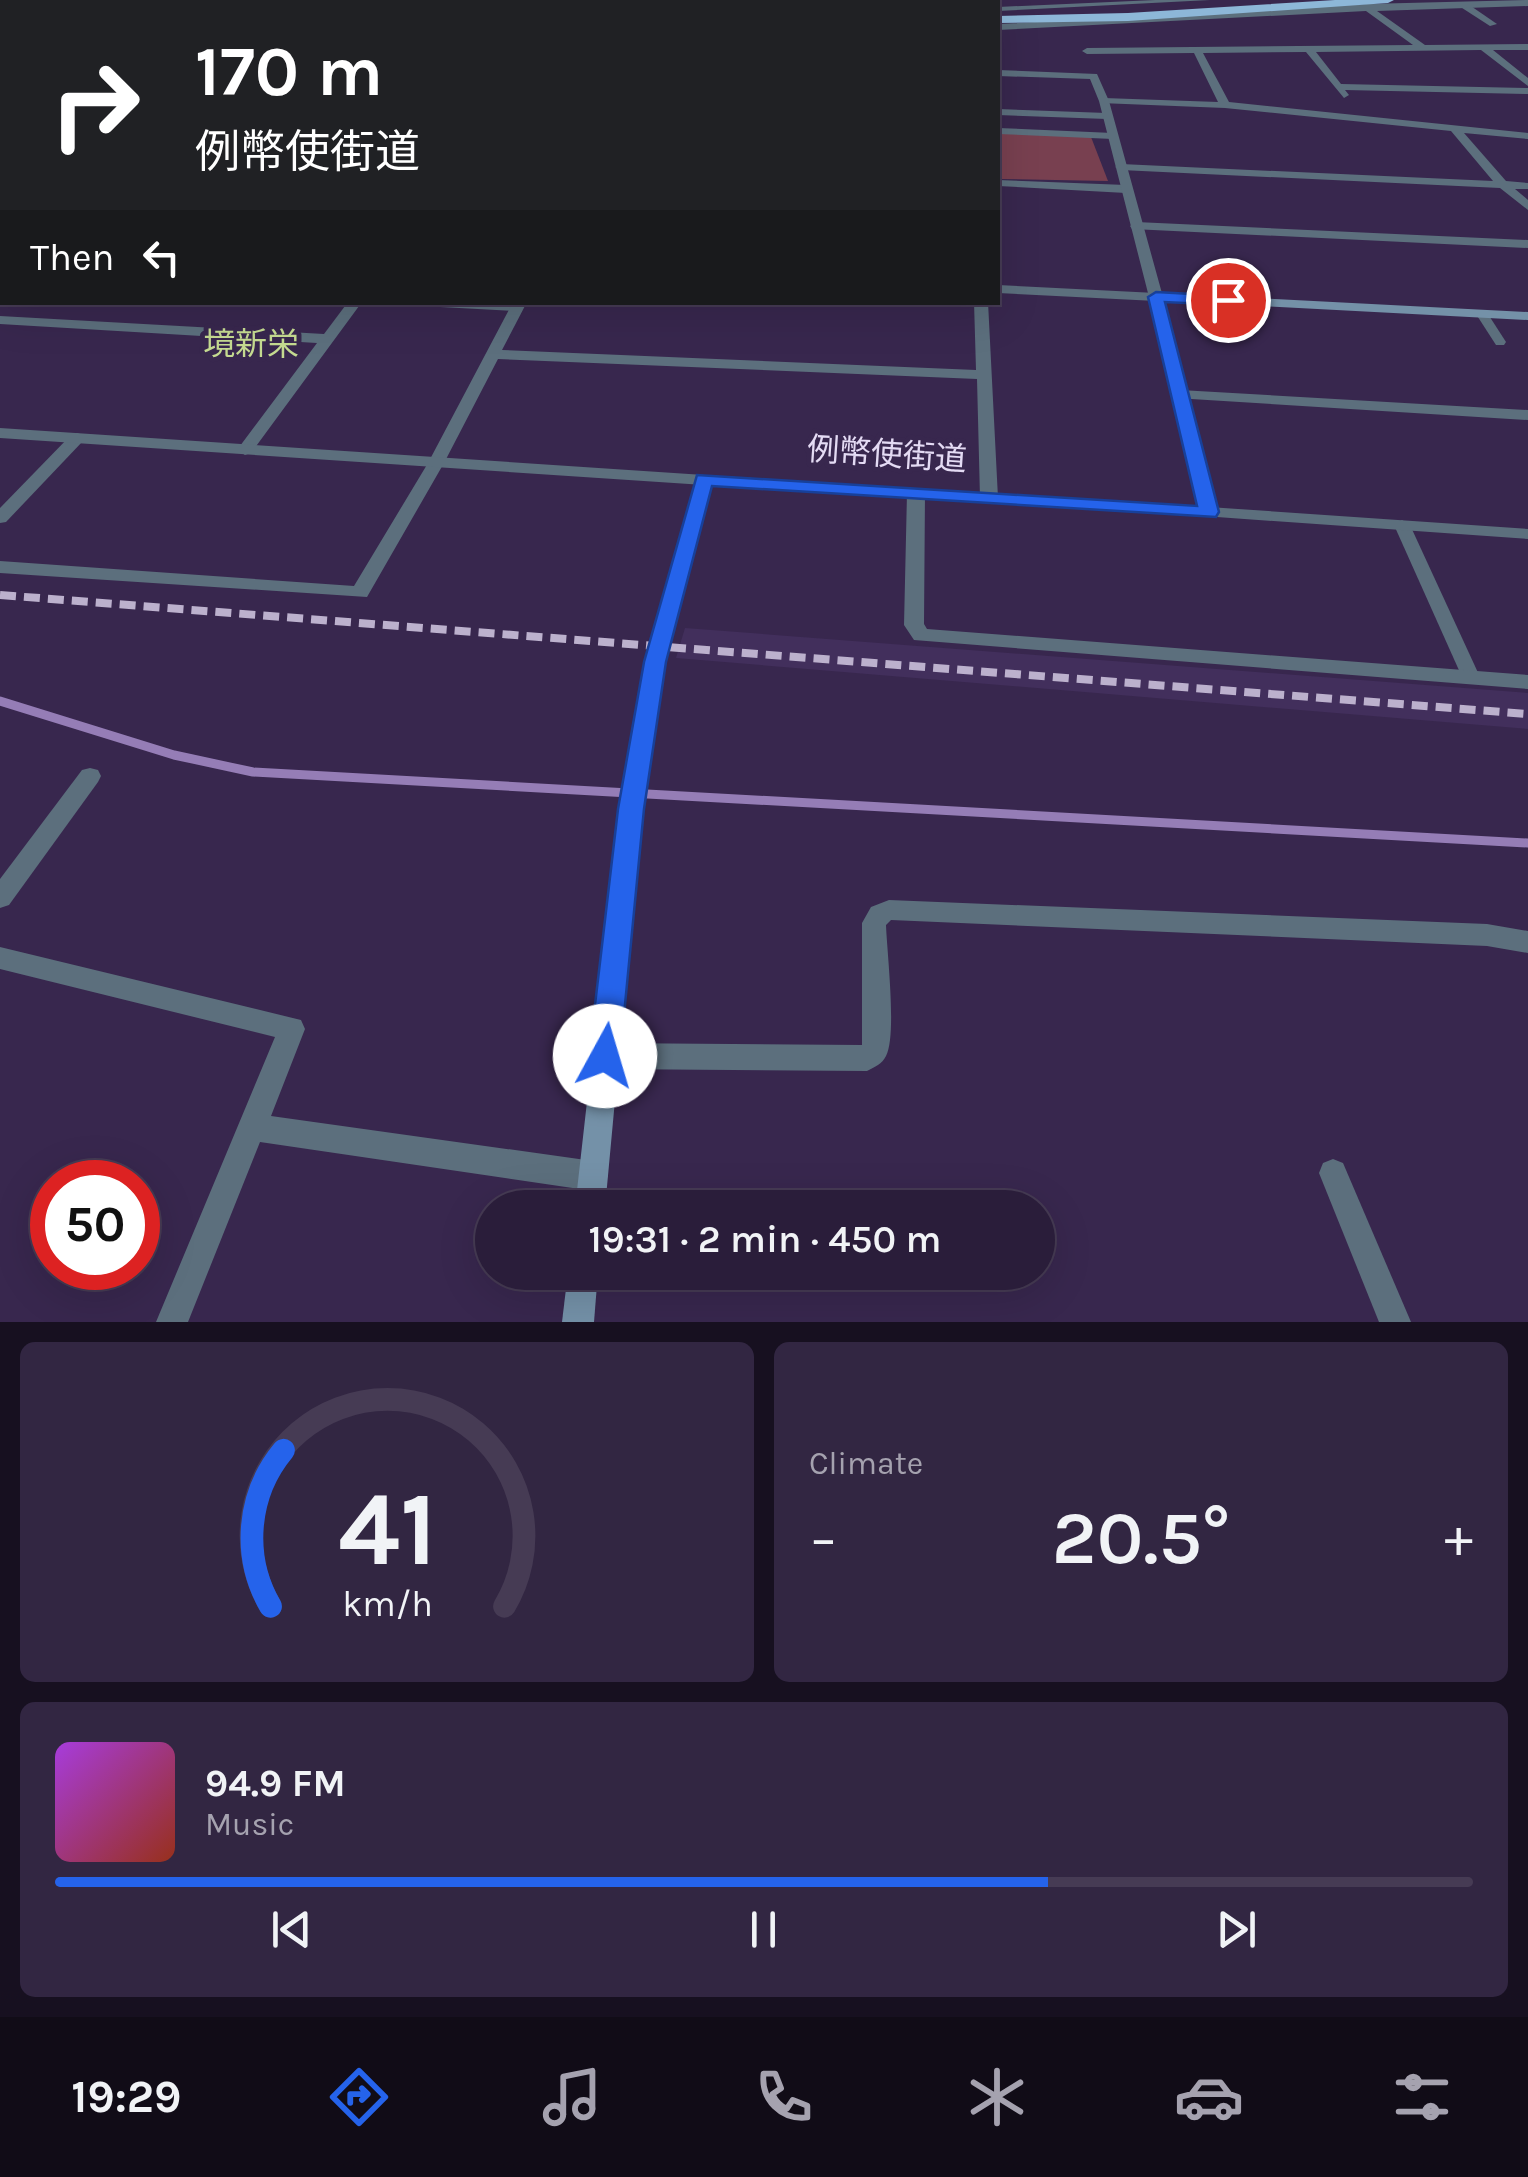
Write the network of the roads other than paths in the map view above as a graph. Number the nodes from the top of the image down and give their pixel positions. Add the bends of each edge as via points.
1 (1206, 0) edge
2 (1307, 0) edge
3 (1388, 0) edge
4 (1528, 3) edge
5 (1462, 4) junction
6 (1366, 7) junction
7 (1000, 18) edge
8 (1000, 18) edge
9 (1000, 18) edge
10 (1000, 18) edge
11 (1076, 24) junction
12 (1493, 24) dead end
13 (1483, 47) junction
14 (1528, 47) edge
15 (1424, 48) junction
16 (1310, 49) junction
17 (1087, 50) junction
18 (1197, 50) junction
19 (1000, 73) edge
20 (1094, 76) junction
21 (1528, 82) edge
22 (1339, 87) junction
23 (1528, 91) edge
24 (1104, 101) junction
25 (1225, 105) junction
26 (1000, 112) edge
27 (1107, 116) junction
28 (1358, 118) junction
29 (1454, 129) junction
30 (1000, 131) edge
31 (1113, 136) junction
32 (1528, 136) edge
33 (1122, 166) junction
34 (1000, 183) edge
35 (1502, 184) junction
36 (1528, 186) edge
37 (1126, 188) junction
38 (1528, 206) edge
39 (1136, 226) junction
40 (1528, 244) edge
41 (1000, 289) edge
42 (1156, 297) junction
43 (353, 305) edge
44 (518, 305) edge
45 (981, 305) edge
46 (1482, 314) junction
47 (1528, 316) edge
48 (0, 320) edge
49 (327, 339) junction
50 (1500, 342) dead end
51 (492, 354) junction
52 (985, 375) junction
53 (1180, 395) junction
54 (1528, 415) edge
55 (0, 434) edge
56 (76, 438) junction
57 (244, 450) junction
58 (436, 463) junction
59 (704, 480) junction
60 (916, 494) junction
61 (989, 498) junction
62 (1209, 512) junction
63 (0, 518) edge
64 (1402, 526) junction
65 (1528, 534) edge
66 (0, 567) edge
67 (1470, 678) junction
68 (1528, 682) edge
69 (90, 776) dead end
70 (0, 898) edge
71 (1528, 942) edge
72 (0, 958) edge
73 (605, 1056) junction
74 (254, 1127) junction
75 (1333, 1173) dead end
76 (593, 1176) junction
77 (592, 1190) edge
78 (581, 1290) edge
79 (172, 1322) edge
80 (578, 1322) edge
81 (1395, 1322) edge

1 - 7 lane
2 - 8 highway
3 - 9 highway
4 - 5 street
5 - 6 street
5 - 12 lane
6 - 11 street
6 - 15 street
10 - 11 street
11 - 17 street
13 - 14 street
13 - 15 street
13 - 21 street
15 - 16 street
16 - 18 street
16 - 22 street
17 - 18 street
17 - 20 street
18 - 25 street
19 - 20 street
20 - 24 street
22 - 23 street
22 - 28 street
24 - 25 street
24 - 27 street
25 - 28 street
26 - 27 street
27 - 31 street
28 - 29 street
29 - 32 street
29 - 35 street
30 - 31 street
31 - 33 street
33 - 35 street
33 - 37 street
34 - 37 street
35 - 36 street
35 - 38 street
37 - 39 street
39 - 40 street
39 - 42 street
41 - 42 street
42 - 46 main road
42 - 53 main road
43 - 49 street
44 - 51 street
45 - 52 street
46 - 47 main road
46 - 50 lane
48 - 49 street
49 - 57 street
51 - 52 street
51 - 58 street
52 - 61 street
53 - 54 street
53 - 62 main road
55 - 56 street
56 - 57 street
56 - 63 street
57 - 58 street
58 - 59 street
58 - 66 street via 364,590 354,596
59 - 60 main road, 例幣使街道
59 - 73 main road via 655,662 631,809
60 - 61 main road, 例幣使街道
60 - 67 street via 914,625 921,635
61 - 62 main road, 例幣使街道
62 - 64 street
64 - 65 street
64 - 67 lane
67 - 68 street
69 - 70 street
71 - 73 street via 890,910 874,923 877,1036 867,1058
72 - 74 street via 292,1029
73 - 76 main road
74 - 76 street
74 - 79 street
75 - 81 street
76 - 77 main road
78 - 80 main road

